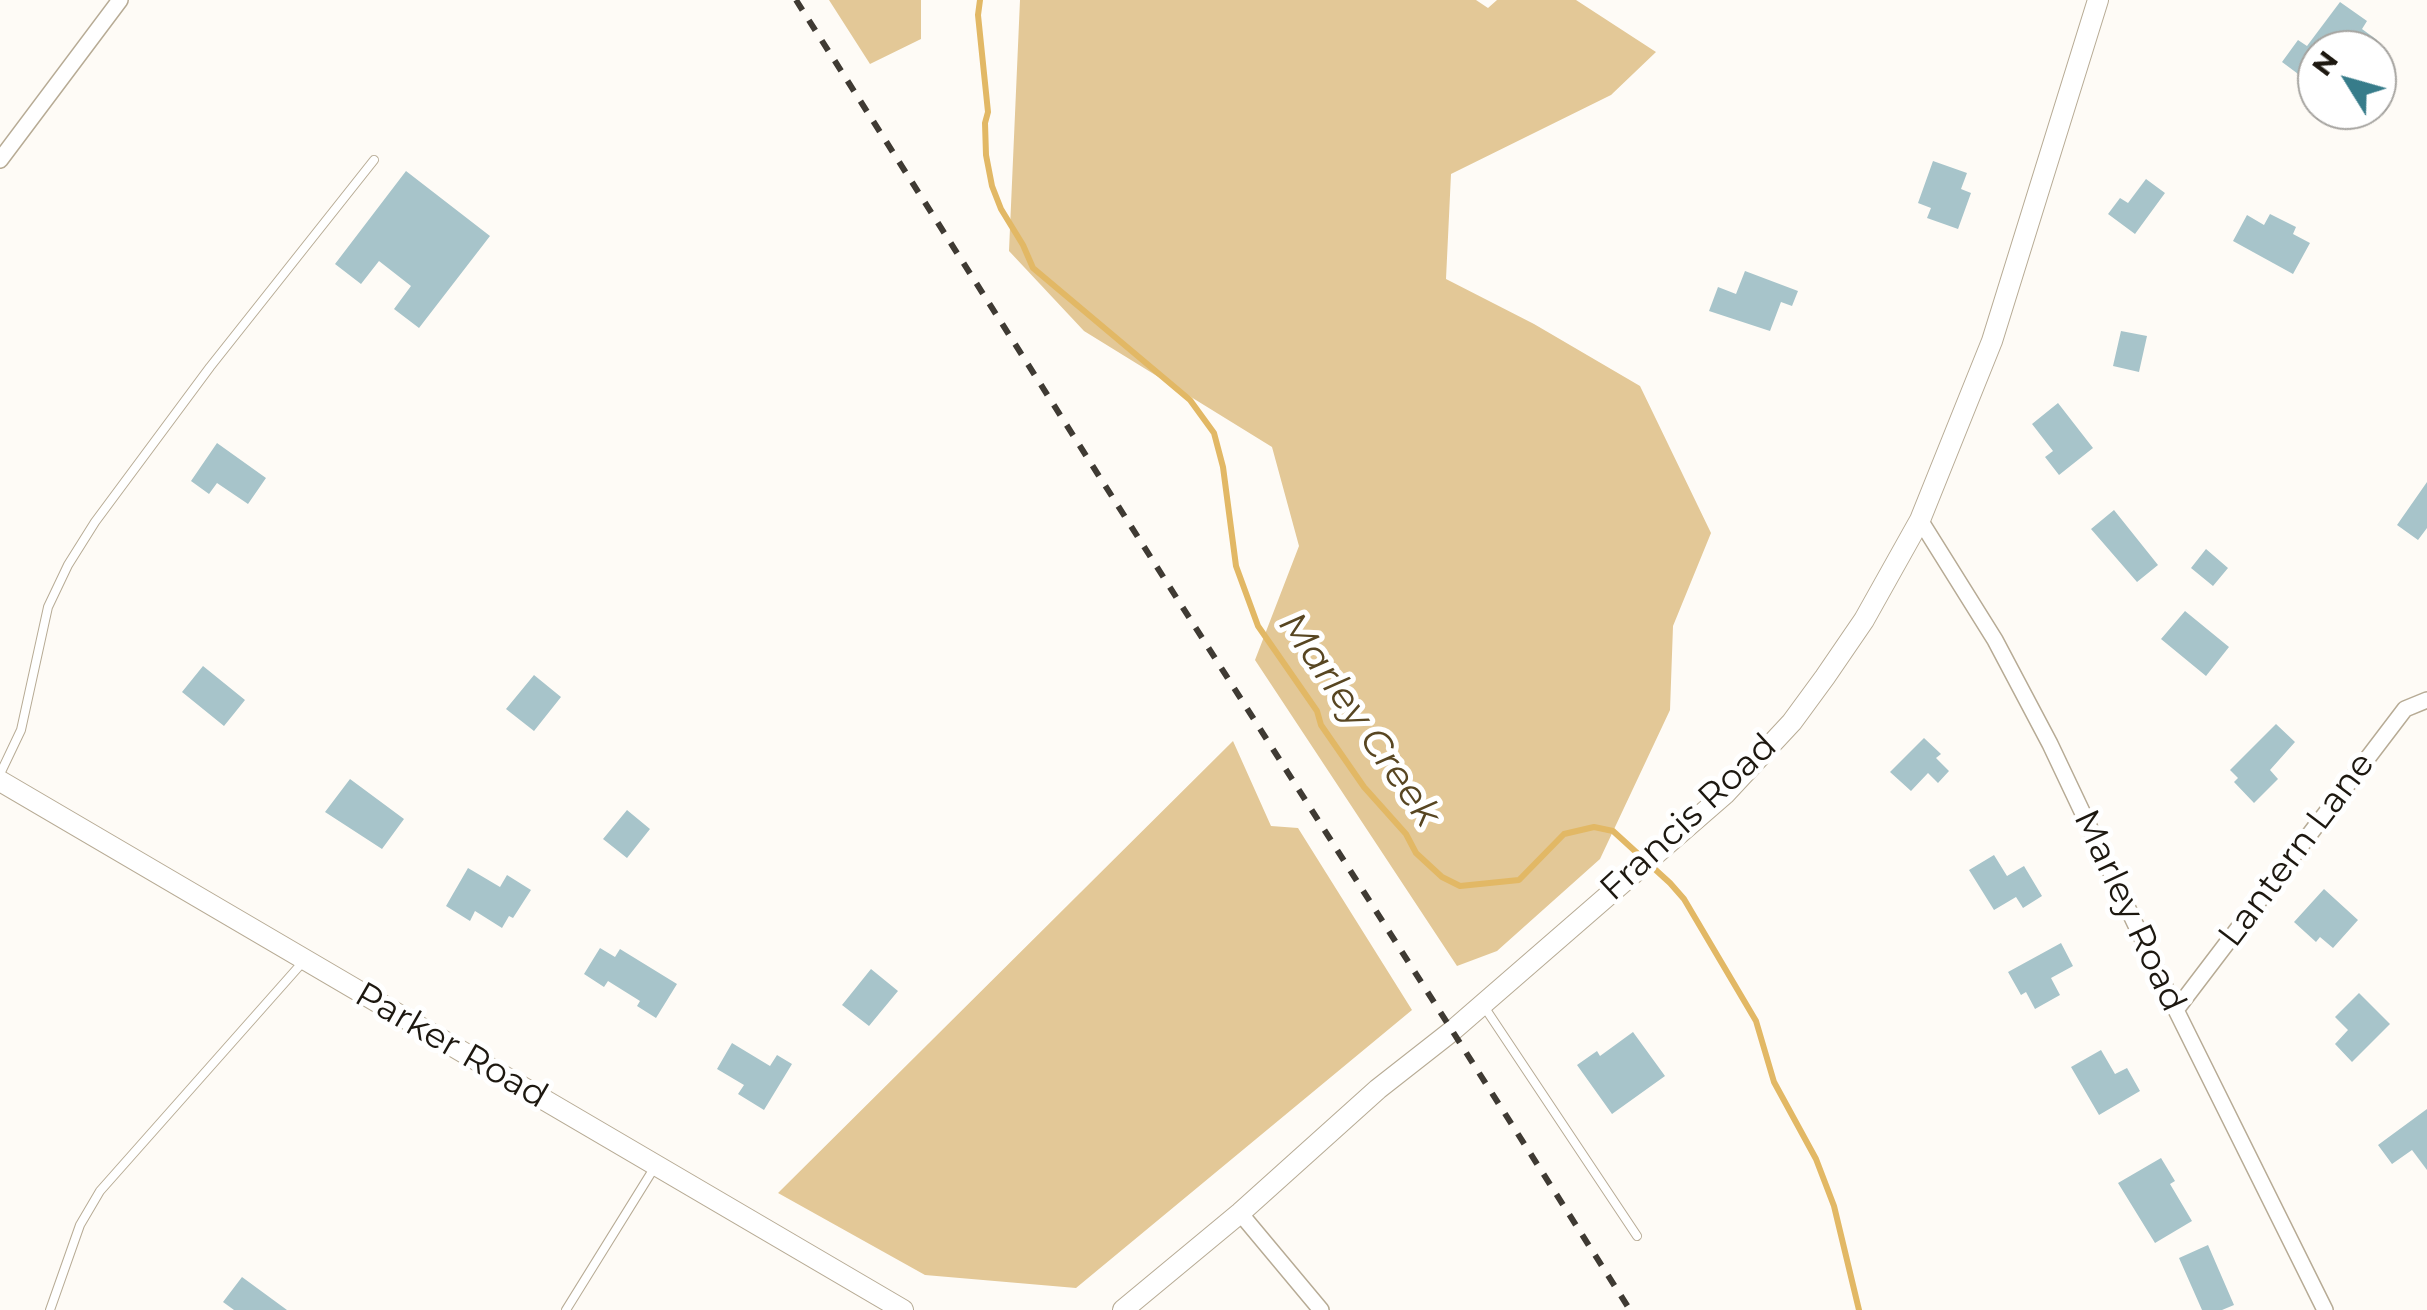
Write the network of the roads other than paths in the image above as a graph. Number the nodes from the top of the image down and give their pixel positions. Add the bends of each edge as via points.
1 (120, 0) edge
2 (2098, 0) edge
3 (0, 160) edge
4 (374, 160) dead end
5 (1920, 520) junction
6 (2427, 700) edge
7 (0, 778) edge
8 (305, 960) junction
9 (1482, 1004) junction
10 (2176, 1010) junction
11 (656, 1165) junction
12 (1240, 1213) junction
13 (1637, 1236) dead end
14 (50, 1310) edge
15 (566, 1310) edge
16 (903, 1310) edge
17 (1122, 1310) edge
18 (1321, 1310) edge
19 (2325, 1310) edge

1 - 3 street
2 - 5 street, Francis Road via 1992,341
4 - 7 lane via 210,368 68,564 48,607 21,730
5 - 9 street, Francis Road via 1826,678 1744,776
5 - 10 street, Marley Road via 2050,744
6 - 10 street, Lantern Lane via 2404,708
7 - 8 street, Parker Road
8 - 11 street, Parker Road
8 - 14 lane via 100,1191 80,1225
9 - 12 street, Francis Road
9 - 13 lane
10 - 19 street, Marley Road
11 - 15 lane
11 - 16 street, Parker Road
12 - 17 street, Francis Road
12 - 18 street

